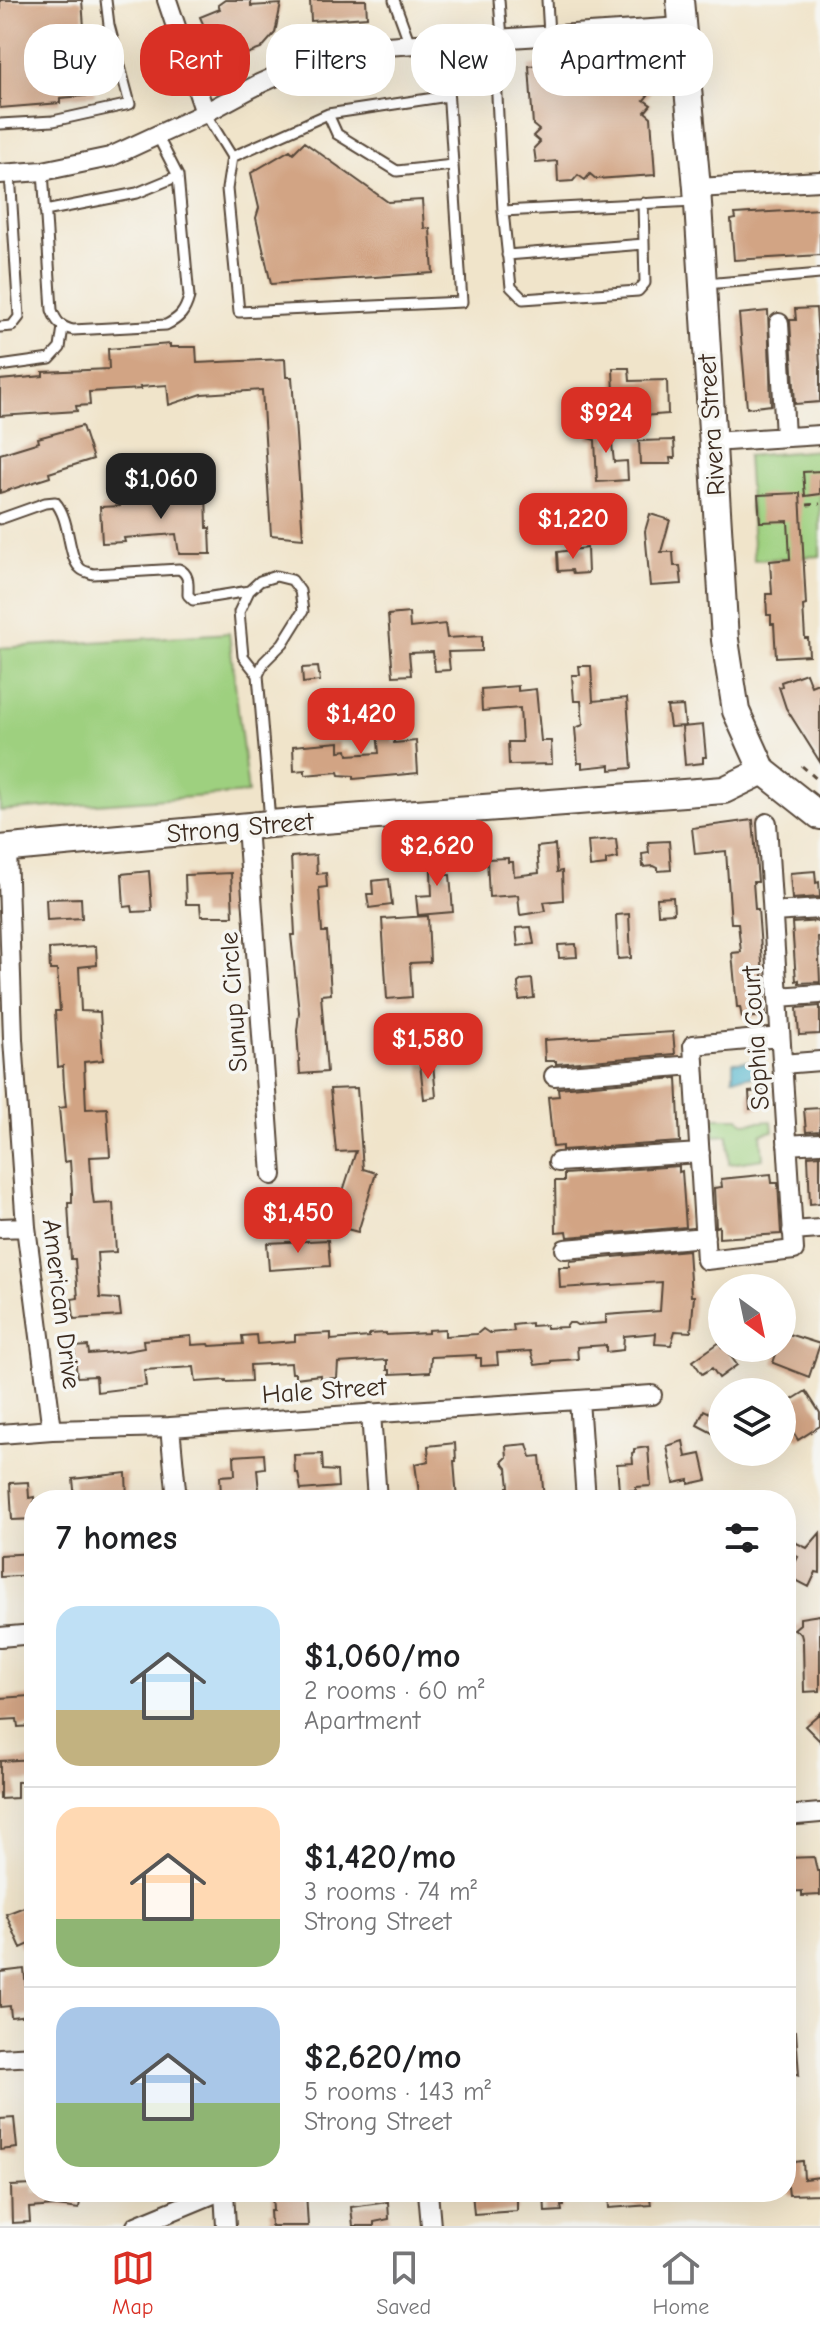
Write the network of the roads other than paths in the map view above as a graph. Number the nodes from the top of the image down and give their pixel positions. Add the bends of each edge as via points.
1 (106, 0) edge
2 (167, 0) edge
3 (394, 0) edge
4 (499, 0) edge
5 (547, 0) edge
6 (680, 0) edge
7 (498, 24) edge
8 (548, 24) edge
9 (682, 24) edge
10 (410, 44) joint
11 (448, 96) joint
12 (500, 96) edge
13 (688, 96) edge
14 (205, 113) junction
15 (328, 114) junction
16 (0, 124) edge
17 (157, 135) junction
18 (232, 157) junction
19 (453, 165) junction
20 (43, 171) junction
21 (5, 174) edge
22 (178, 176) junction
23 (820, 181) edge
24 (697, 194) junction
25 (643, 203) junction
26 (45, 211) junction
27 (503, 211) junction
28 (644, 244) junction
29 (507, 255) junction
30 (820, 274) edge
31 (703, 284) junction
32 (779, 323) dead end
33 (0, 327) edge
34 (63, 327) junction
35 (0, 366) edge
36 (820, 435) edge
37 (785, 437) junction
38 (712, 442) junction
39 (0, 519) edge
40 (249, 591) junction
41 (258, 675) junction
42 (763, 771) junction
43 (820, 816) edge
44 (767, 823) dead end
45 (258, 825) junction
46 (4, 849) edge
47 (820, 909) edge
48 (773, 912) junction
49 (820, 994) edge
50 (778, 997) junction
51 (780, 1037) junction
52 (6, 1039) edge
53 (820, 1061) edge
54 (782, 1064) junction
55 (694, 1065) junction
56 (554, 1076) dead end
57 (820, 1143) edge
58 (787, 1145) junction
59 (700, 1153) junction
60 (558, 1162) dead end
61 (272, 1175) dead end
62 (26, 1227) junction
63 (0, 1228) edge
64 (820, 1229) edge
65 (792, 1231) junction
66 (705, 1237) junction
67 (565, 1249) dead end
68 (652, 1395) dead end
69 (579, 1400) junction
70 (371, 1413) junction
71 (170, 1427) junction
72 (52, 1430) junction
73 (0, 1434) edge
74 (176, 1490) edge
75 (376, 1490) edge
76 (585, 1490) edge
77 (24, 1635) edge
78 (0, 1637) edge
79 (820, 1813) edge
80 (796, 1815) edge
81 (24, 2057) edge
82 (0, 2058) edge
83 (196, 2202) edge
84 (222, 2202) edge
85 (429, 2202) edge
86 (136, 2226) edge
87 (226, 2226) edge
88 (431, 2226) edge

1 - 16 lane via 130,104 53,121
2 - 14 street
3 - 10 lane
4 - 7 lane
5 - 8 lane
6 - 9 street, Rivera Street
10 - 14 street via 338,49
11 - 15 lane
11 - 19 lane
12 - 27 lane
13 - 24 street, Rivera Street
14 - 17 street
14 - 18 lane
15 - 18 lane
15 - 19 lane via 337,134 397,171
17 - 20 street via 110,157
17 - 22 lane
18 - 19 lane via 227,189 239,312 462,302
20 - 21 street
20 - 26 lane
21 - 33 lane via 19,317 12,326
22 - 26 lane via 137,193
22 - 34 lane via 189,297 179,318 166,325
23 - 24 street
24 - 25 lane
24 - 31 street, Rivera Street
25 - 27 lane
25 - 28 lane
26 - 34 lane via 52,310
27 - 29 lane
28 - 29 lane
28 - 29 lane via 645,283 638,291 523,299 511,287
30 - 31 lane
31 - 38 street, Rivera Street
32 - 37 street
34 - 35 lane via 60,348 50,359
36 - 37 street
37 - 38 street
38 - 42 street, Rivera Street via 725,640 736,711
39 - 40 lane via 55,502 82,570 93,574 179,569 189,579 193,600
40 - 41 lane via 239,612 243,656
40 - 41 lane via 276,576 292,580 303,602 297,624
41 - 45 lane
42 - 43 street, Rivera Street
42 - 45 street, Strong Street via 724,790
44 - 48 street, Sophia Court
45 - 46 street, Strong Street
45 - 61 street, Sunup Circle
46 - 52 street, American Drive
47 - 48 street
48 - 50 street, Sophia Court
49 - 50 street
50 - 51 street, Sophia Court
51 - 54 street, Sophia Court
51 - 55 street via 693,1045
52 - 62 street, American Drive
53 - 54 street
54 - 58 street, Sophia Court
55 - 56 street
55 - 59 street
57 - 58 street
58 - 65 street, Sophia Court
59 - 60 street
59 - 66 street
62 - 63 street
62 - 72 street, American Drive
64 - 65 street
65 - 66 street, Sophia Court via 794,1250 706,1260
66 - 67 street
68 - 69 street, Hale Street
69 - 70 street, Hale Street
69 - 76 street
70 - 71 street, Hale Street
70 - 75 street
71 - 72 street, Hale Street
71 - 74 street
72 - 73 street, Hale Street
77 - 78 street
79 - 80 street
81 - 82 street
83 - 86 street
84 - 87 street
85 - 88 street

